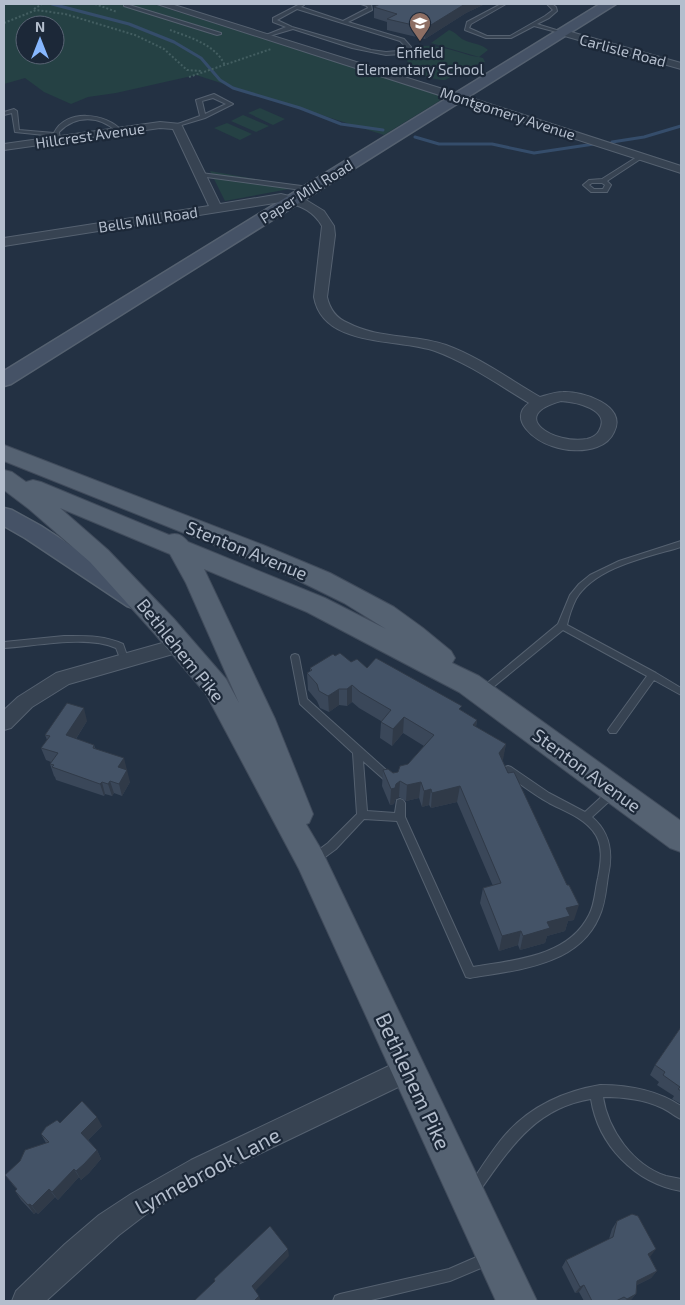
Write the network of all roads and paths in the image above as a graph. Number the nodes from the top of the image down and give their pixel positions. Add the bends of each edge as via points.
1 (42, 4) edge
2 (95, 4) edge
3 (164, 4) edge
4 (305, 4) edge
5 (363, 4) edge
6 (504, 4) edge
7 (549, 4) edge
8 (609, 4) edge
9 (126, 5) joint
10 (101, 7) junction
11 (298, 8) junction
12 (33, 11) junction
13 (124, 13) dead end
14 (150, 13) junction
15 (344, 22) junction
16 (4, 23) edge
17 (535, 25) junction
18 (165, 26) dead end
19 (291, 28) junction
20 (219, 34) dead end
21 (564, 34) junction
22 (268, 36) junction
23 (287, 42) junction
24 (224, 66) junction
25 (681, 66) edge
26 (202, 71) junction
27 (189, 77) dead end
28 (458, 97) junction
29 (4, 114) edge
30 (203, 117) junction
31 (177, 126) junction
32 (119, 131) junction
33 (57, 137) junction
34 (4, 147) edge
35 (640, 157) junction
36 (681, 170) edge
37 (200, 175) junction
38 (604, 181) dead end
39 (301, 194) junction
40 (216, 208) junction
41 (4, 242) edge
42 (6, 380) edge
43 (538, 402) junction
44 (4, 452) edge
45 (4, 477) edge
46 (138, 506) junction
47 (4, 516) edge
48 (681, 544) edge
49 (178, 548) junction
50 (148, 608) junction
51 (562, 626) junction
52 (4, 645) edge
53 (180, 645) junction
54 (295, 657) dead end
55 (125, 661) junction
56 (653, 675) junction
57 (475, 689) junction
58 (681, 692) edge
59 (4, 722) edge
60 (613, 730) dead end
61 (358, 751) junction
62 (508, 770) edge
63 (393, 783) edge
64 (615, 791) junction
65 (400, 802) dead end
66 (362, 815) junction
67 (400, 817) junction
68 (585, 818) junction
69 (681, 838) edge
70 (311, 861) junction
71 (408, 1069) junction
72 (596, 1092) junction
73 (681, 1113) edge
74 (681, 1185) edge
75 (468, 1197) junction
76 (495, 1254) junction
77 (26, 1301) edge
78 (340, 1301) edge
79 (517, 1301) edge

1 - 12 path
2 - 10 path
3 - 14 lane
3 - 22 street, Montgomery Avenue
4 - 11 lane
5 - 15 lane via 369,5 370,9
6 - 17 lane via 468,23 466,29 486,37 503,38 518,35
7 - 17 lane via 555,10
8 - 21 main road, Paper Mill Road
9 - 10 path
9 - 14 lane
10 - 13 path
11 - 15 lane
11 - 19 lane via 275,19
12 - 16 path
12 - 26 path via 53,11 111,26 162,49 178,59 187,70
14 - 20 lane
15 - 19 lane via 402,40 409,47 392,54 372,52
17 - 21 lane
18 - 24 path via 207,46
19 - 22 lane
21 - 25 street, Carlisle Road
21 - 28 main road, Paper Mill Road
22 - 23 street, Montgomery Avenue
23 - 24 path
23 - 28 street, Montgomery Avenue
24 - 26 path
26 - 27 path
28 - 35 street, Montgomery Avenue
28 - 39 main road, Paper Mill Road
29 - 33 lane via 14,111 17,132
30 - 30 lane via 199,100 214,96 230,104
30 - 31 lane
31 - 32 street, Hillcrest Avenue
31 - 37 street
32 - 33 street, Hillcrest Avenue
32 - 33 lane via 108,120 91,118 64,124 59,127
33 - 34 street, Hillcrest Avenue
35 - 36 street, Montgomery Avenue
35 - 38 lane
37 - 39 lane
37 - 40 street
39 - 40 street, Bells Mill Road
39 - 42 main road, Paper Mill Road
39 - 43 street via 328,226 321,298 325,311 334,320 345,328 364,334 440,348
40 - 41 street, Bells Mill Road
43 - 43 street via 530,409 530,426 552,443 582,446 594,443 609,431 607,414 589,401 561,396
44 - 46 main road, Stenton Avenue
45 - 49 main road, Stenton Avenue
45 - 50 main road, Bethlehem Pike via 82,540
46 - 49 main road, Bethlehem Pike via 162,527
46 - 57 main road, Stenton Avenue via 263,554 352,596 405,628
47 - 50 main road
48 - 51 lane via 619,564 586,582 572,598
49 - 57 main road, Stenton Avenue via 316,605
49 - 70 main road, Bethlehem Pike via 275,750
50 - 53 main road, Bethlehem Pike
51 - 56 lane
51 - 57 lane
52 - 55 lane via 108,640 120,646
53 - 55 street
53 - 70 main road, Bethlehem Pike via 216,687
54 - 61 lane via 304,700
55 - 59 street via 79,672 51,684
56 - 58 lane
56 - 60 lane
57 - 64 main road, Stenton Avenue
61 - 63 lane
61 - 66 lane
62 - 68 lane
64 - 68 lane
64 - 69 main road, Stenton Avenue
65 - 67 lane
66 - 67 lane
66 - 70 lane via 332,846
67 - 68 lane via 470,973 556,953 583,936 594,918 606,868 602,835
70 - 71 main road, Bethlehem Pike
71 - 75 main road, Bethlehem Pike
71 - 77 street, Lynnebrook Lane via 200,1169 140,1203 75,1254
72 - 73 lane via 616,1090 650,1097
72 - 74 lane via 597,1106 623,1153 668,1184
72 - 75 lane via 575,1096 542,1110 514,1134
75 - 76 main road, Bethlehem Pike
76 - 78 lane via 450,1275
76 - 79 main road, Bethlehem Pike

